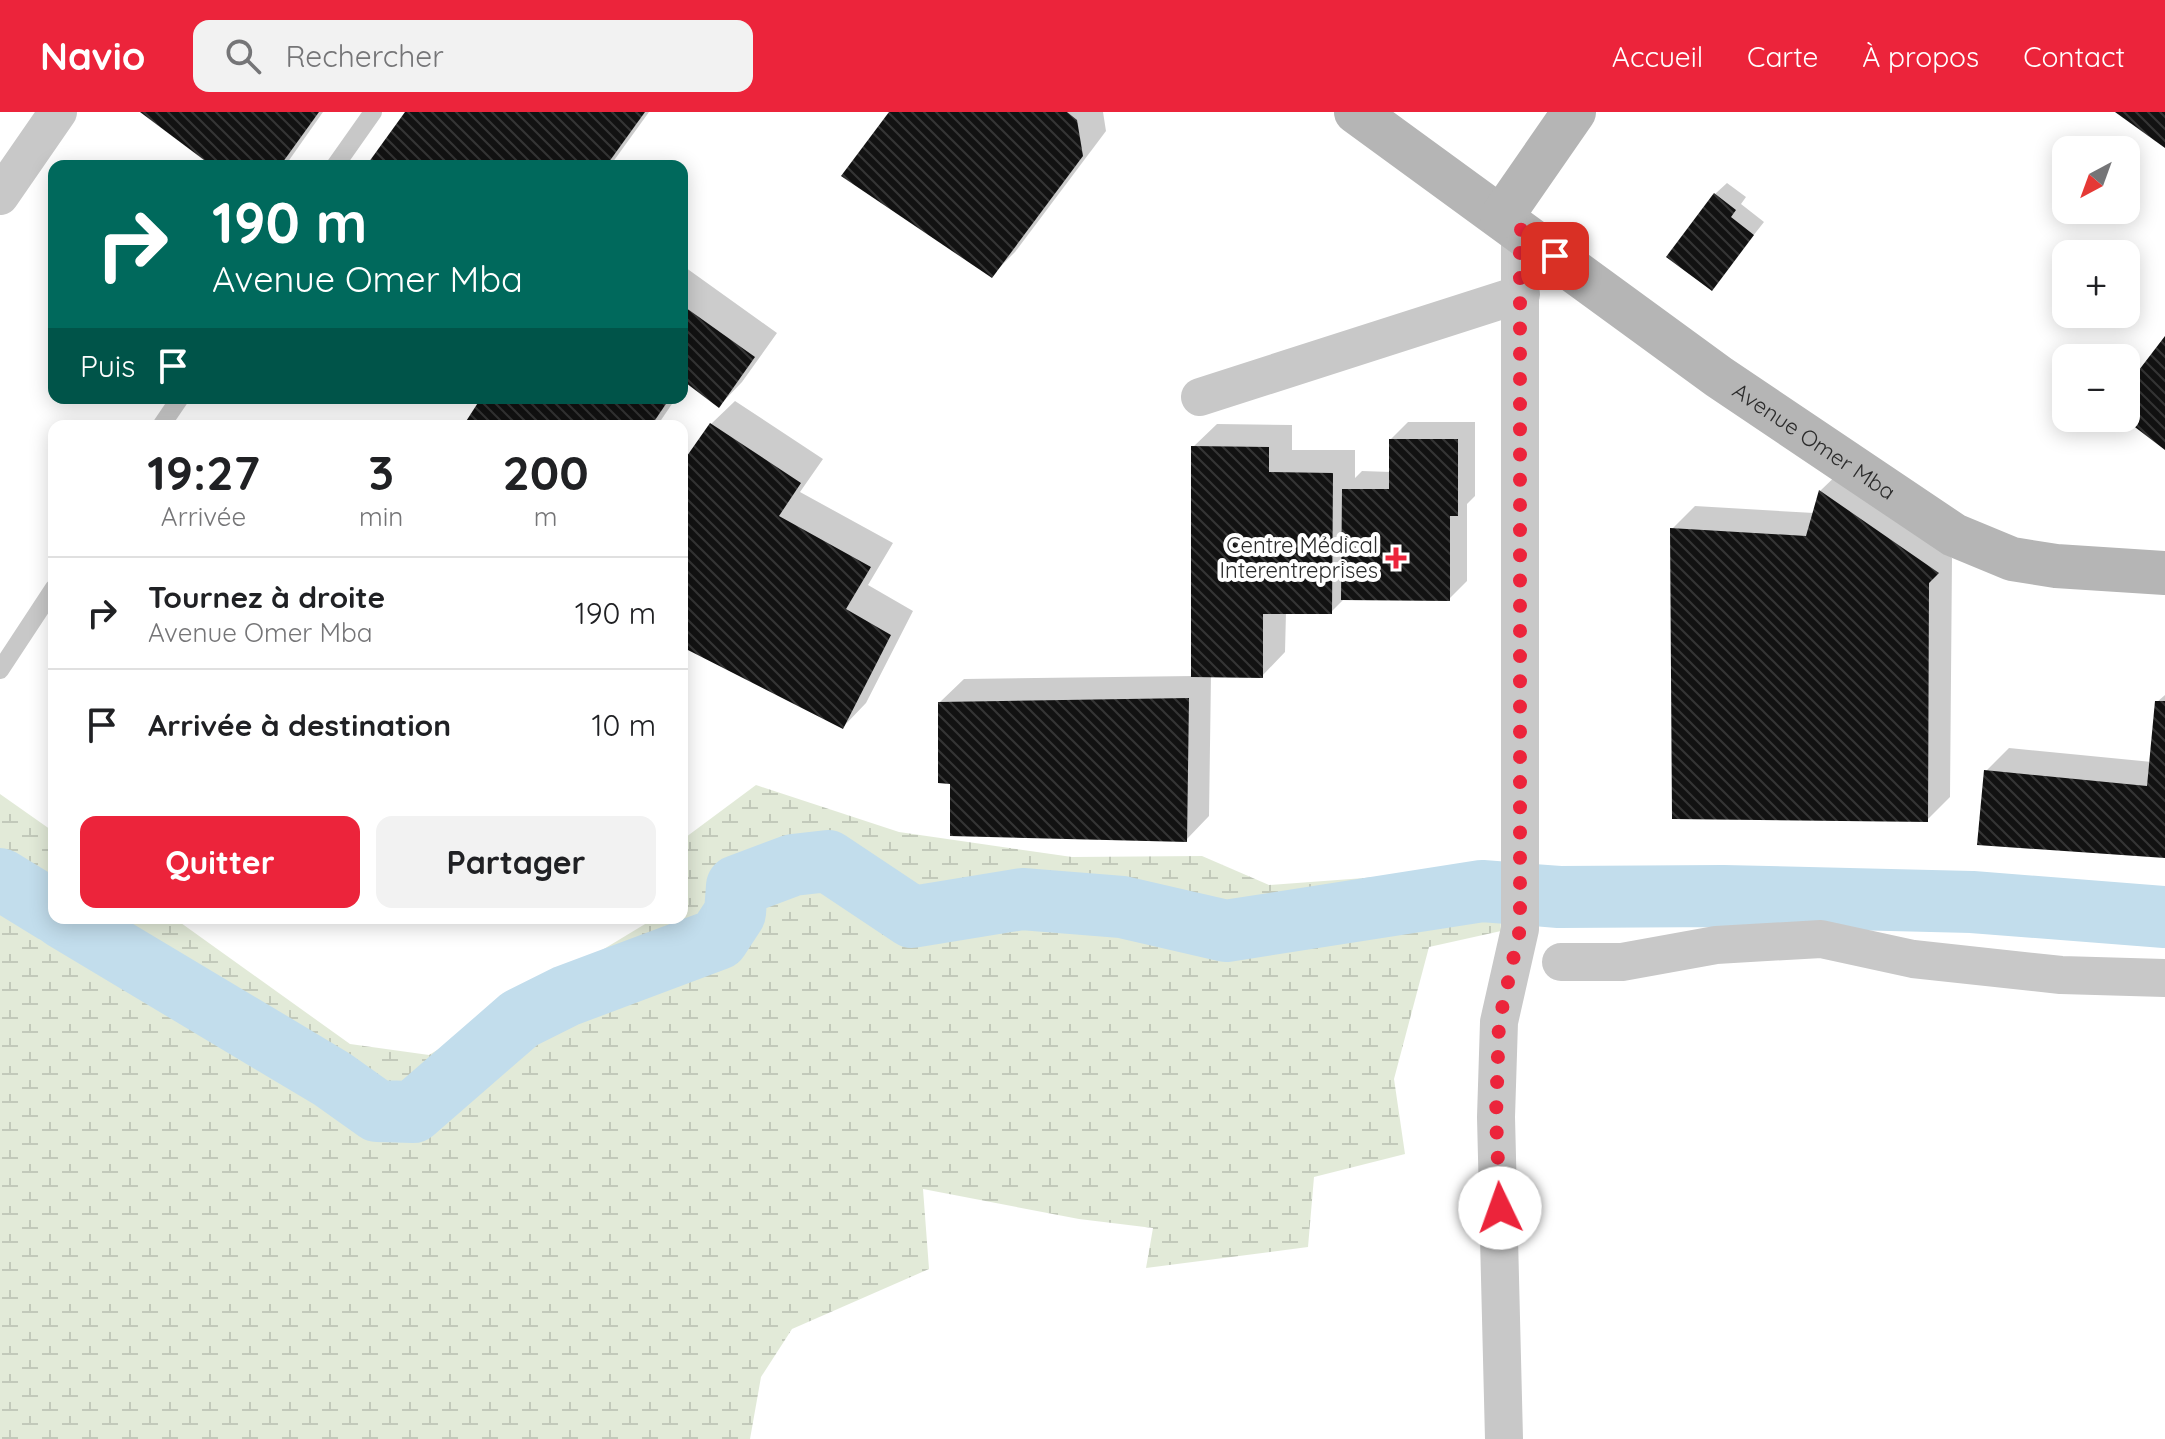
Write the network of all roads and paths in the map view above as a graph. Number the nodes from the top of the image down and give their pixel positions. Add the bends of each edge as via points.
1 (58, 112) edge
2 (373, 112) edge
3 (1356, 112) edge
4 (1574, 112) edge
5 (339, 160) edge
6 (0, 196) edge
7 (1511, 223) junction
8 (1521, 294) junction
9 (1200, 397) dead end
10 (2165, 573) edge
11 (48, 597) edge
12 (0, 670) edge
13 (1561, 962) dead end
14 (2165, 978) edge
15 (1504, 1439) edge

1 - 6 street
2 - 5 lane
3 - 7 street, Avenue Omer Mba
4 - 7 street
7 - 8 street
7 - 10 street, Avenue Omer Mba via 1719,377 1954,535 2012,559
8 - 9 street
8 - 15 street via 1520,929 1499,1022 1497,1101
11 - 12 lane
13 - 14 street via 1622,962 1716,945 1821,939 1913,959 2061,975

